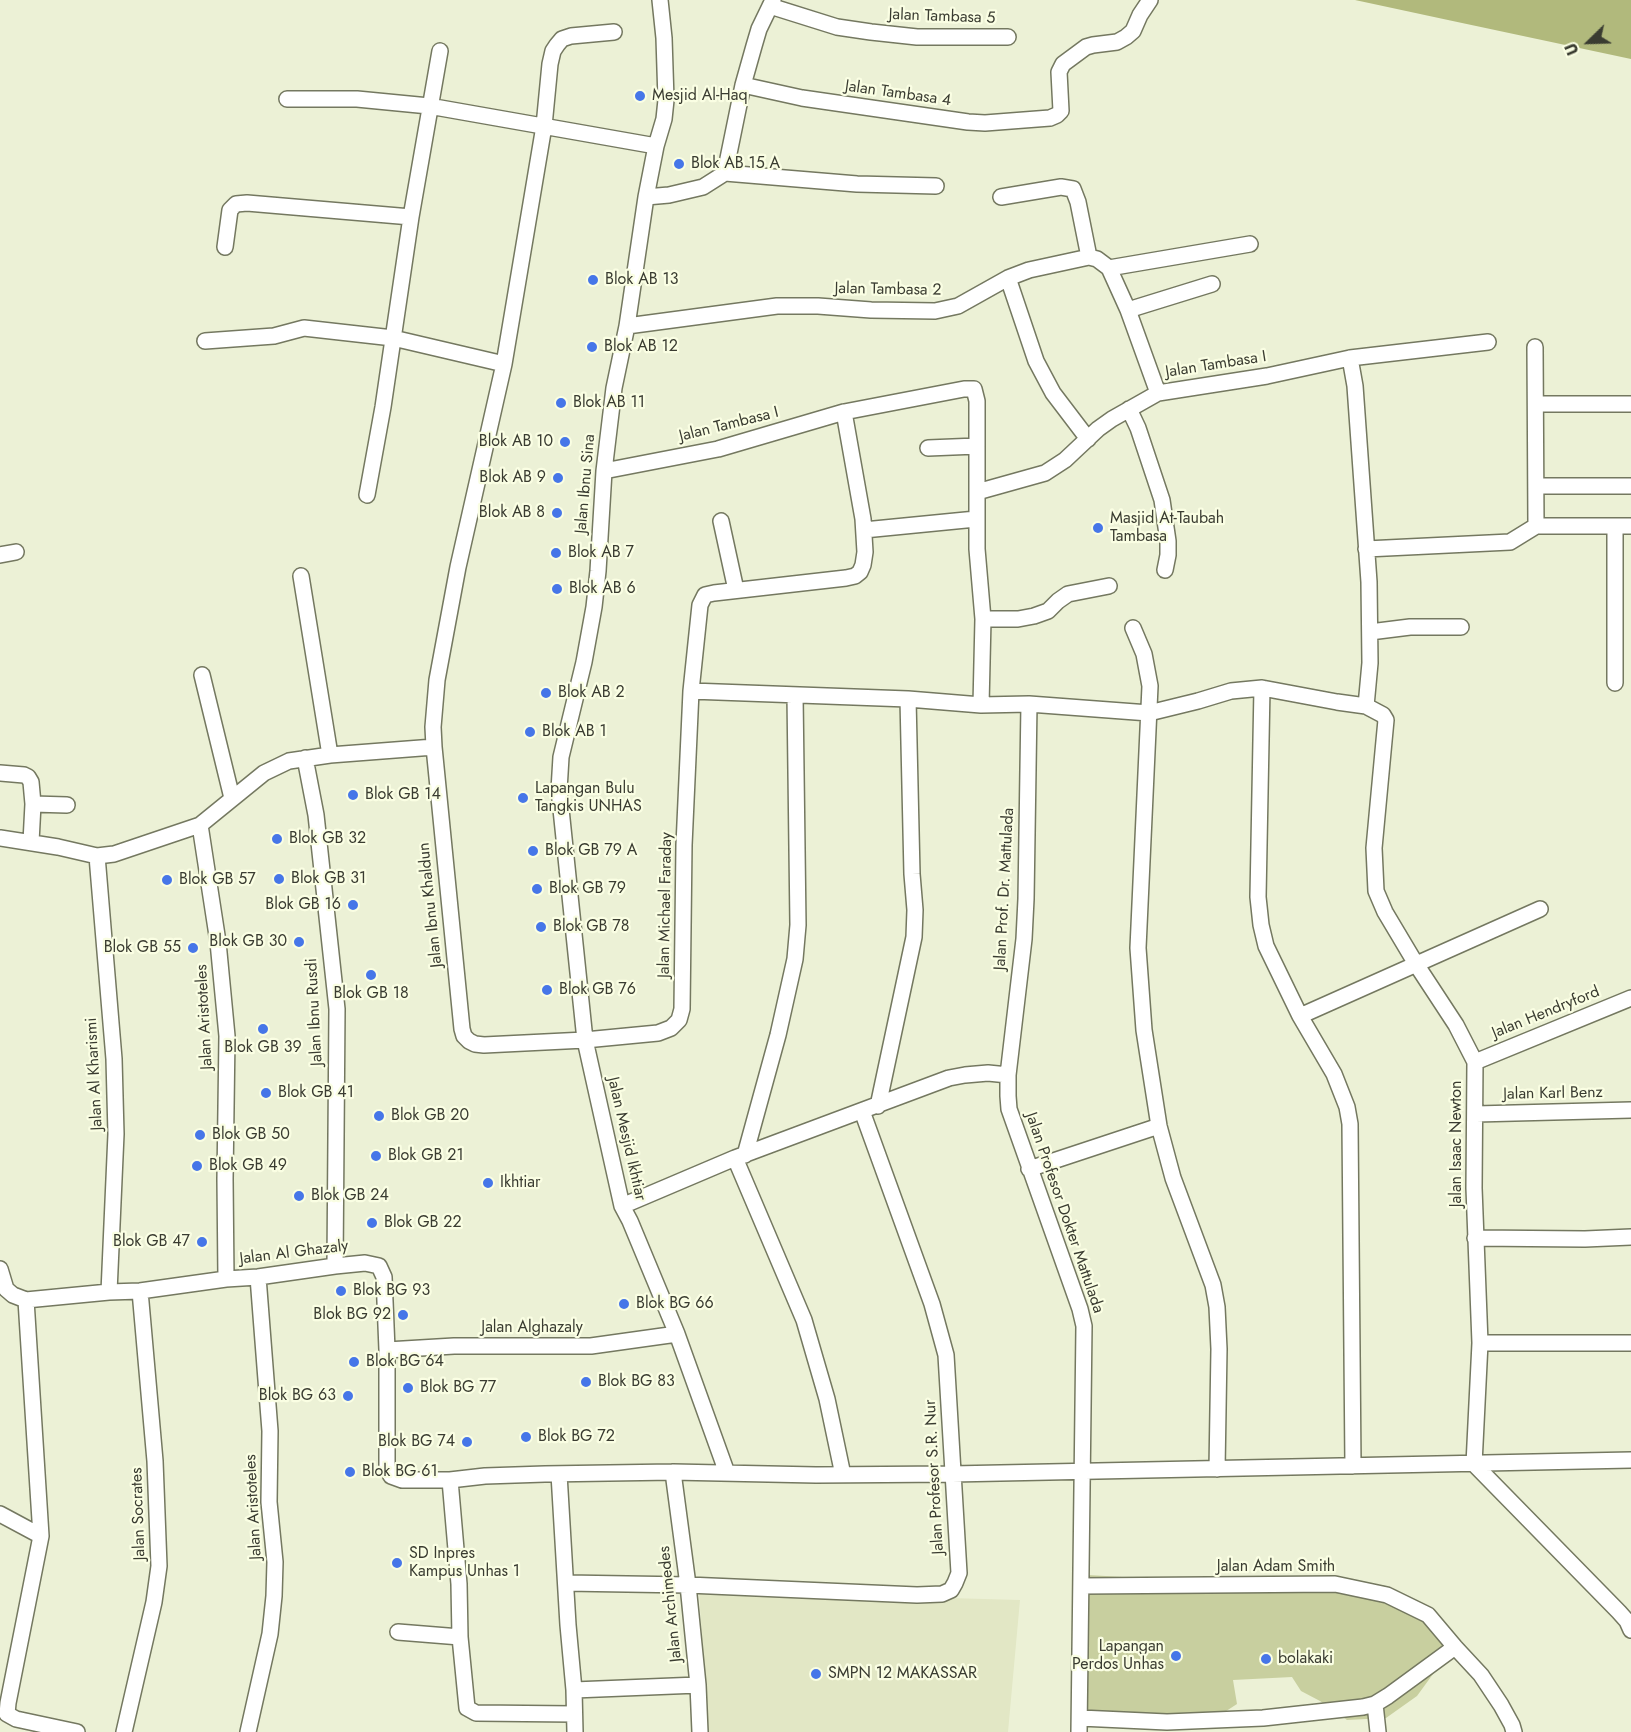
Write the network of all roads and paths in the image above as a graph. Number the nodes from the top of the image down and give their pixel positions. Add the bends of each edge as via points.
1 (660, 0) edge
2 (1150, 0) edge
3 (772, 3) edge
4 (614, 32) dead end
5 (1008, 37) dead end
6 (440, 51) dead end
7 (743, 85) junction
8 (286, 99) dead end
9 (429, 106) junction
10 (544, 126) junction
11 (656, 146) junction
12 (725, 173) junction
13 (936, 186) dead end
14 (1001, 196) dead end
15 (646, 197) junction
16 (411, 217) junction
17 (1250, 244) dead end
18 (225, 247) dead end
19 (1089, 257) junction
20 (1109, 268) junction
21 (1008, 278) junction
22 (1212, 284) dead end
23 (1128, 310) junction
24 (627, 326) junction
25 (393, 338) junction
26 (205, 341) dead end
27 (1488, 342) dead end
28 (1535, 347) dead end
29 (1350, 358) junction
30 (504, 364) junction
31 (1158, 393) junction
32 (1536, 404) junction
33 (1631, 404) edge
34 (1129, 409) junction
35 (844, 412) junction
36 (1088, 439) junction
37 (977, 446) junction
38 (928, 448) dead end
39 (604, 471) junction
40 (1536, 486) junction
41 (1631, 486) edge
42 (977, 492) junction
43 (367, 495) dead end
44 (976, 519) junction
45 (721, 521) dead end
46 (1536, 526) junction
47 (1615, 526) junction
48 (1631, 526) edge
49 (864, 530) junction
50 (1366, 549) junction
51 (16, 552) dead end
52 (0, 555) edge
53 (1165, 570) dead end
54 (301, 576) dead end
55 (1110, 586) dead end
56 (736, 590) junction
57 (983, 620) junction
58 (1461, 627) dead end
59 (1133, 628) dead end
60 (1370, 632) junction
61 (202, 675) dead end
62 (1615, 683) dead end
63 (1262, 688) junction
64 (691, 691) junction
65 (795, 695) junction
66 (908, 699) junction
67 (1029, 704) junction
68 (981, 705) junction
69 (1372, 709) junction
70 (1149, 713) junction
71 (434, 747) junction
72 (330, 754) junction
73 (305, 758) junction
74 (0, 773) edge
75 (232, 798) junction
76 (33, 804) junction
77 (67, 805) dead end
78 (200, 825) junction
79 (0, 838) edge
80 (31, 842) junction
81 (97, 856) junction
82 (1540, 909) dead end
83 (1416, 964) junction
84 (1631, 998) edge
85 (1300, 1016) junction
86 (585, 1040) junction
87 (1475, 1062) junction
88 (1008, 1075) junction
89 (878, 1106) junction
90 (1631, 1110) edge
91 (862, 1111) junction
92 (1476, 1114) junction
93 (1159, 1126) junction
94 (740, 1156) junction
95 (1029, 1169) junction
96 (622, 1206) junction
97 (1631, 1237) edge
98 (1476, 1238) junction
99 (334, 1266) junction
100 (0, 1269) edge
101 (258, 1277) junction
102 (226, 1279) junction
103 (140, 1291) junction
104 (109, 1292) junction
105 (26, 1300) junction
106 (677, 1334) junction
107 (1631, 1342) edge
108 (1480, 1343) junction
109 (387, 1350) junction
110 (1631, 1460) edge
111 (1474, 1464) junction
112 (1353, 1466) junction
113 (1217, 1469) junction
114 (673, 1472) junction
115 (1083, 1472) junction
116 (727, 1473) junction
117 (559, 1474) junction
118 (843, 1474) junction
119 (952, 1474) junction
120 (450, 1480) junction
121 (0, 1514) edge
122 (41, 1536) junction
123 (566, 1583) junction
124 (688, 1585) junction
125 (1081, 1586) junction
126 (1631, 1630) edge
127 (398, 1632) dead end
128 (460, 1637) junction
129 (1455, 1647) junction
130 (698, 1685) junction
131 (574, 1689) junction
132 (1375, 1704) junction
133 (574, 1714) junction
134 (1080, 1725) edge
135 (77, 1732) edge
136 (124, 1732) edge
137 (248, 1732) edge
138 (575, 1732) edge
139 (700, 1732) edge
140 (1378, 1732) edge
141 (1514, 1732) edge

1 - 11 street, Jalan Ibnu Sina via 666,100
2 - 7 street, Jalan Tambasa 4 via 1126,37 1086,47 1063,64 1059,72 1061,111 1050,118 968,122 802,98
3 - 5 street, Jalan Tambasa 5 via 837,27 871,32 917,37
3 - 7 street via 759,29
4 - 10 street, Jalan Ibnu Khaldun via 571,36 557,45 550,64
6 - 9 street
7 - 12 street
8 - 9 street via 357,99
9 - 10 street
9 - 16 street
10 - 11 street
10 - 30 street, Jalan Ibnu Khaldun
11 - 15 street, Jalan Ibnu Sina
12 - 13 street
12 - 15 street via 703,187
14 - 19 street via 1061,187 1072,189
15 - 24 street, Jalan Ibnu Sina
16 - 18 street via 236,204 230,210
16 - 25 street
17 - 20 street
19 - 20 street
19 - 21 street, Jalan Tambasa 2
20 - 23 street
21 - 24 street, Jalan Tambasa 2 via 958,306 935,311 777,306
21 - 36 street via 1036,361 1053,393
22 - 23 street
23 - 31 street
24 - 39 street, Jalan Ibnu Sina via 614,388
25 - 26 street via 304,328 255,339
25 - 30 street
25 - 43 street
27 - 29 street, Jalan Tambasa I
28 - 32 street
29 - 31 street, Jalan Tambasa I
29 - 50 street
30 - 71 street, Jalan Ibnu Khaldun via 437,680
31 - 34 street, Jalan Tambasa I
32 - 33 street
32 - 40 street
34 - 36 street, Jalan Tambasa I
34 - 53 street via 1162,500 1168,542
35 - 37 street, Jalan Tambasa I via 974,389
35 - 39 street, Jalan Tambasa I via 718,449
35 - 49 street
36 - 42 street, Jalan Tambasa I via 1045,473
37 - 38 street
37 - 42 street, Jalan Tambasa I
39 - 86 street, Jalan Ibnu Sina via 594,607 561,757 559,790
40 - 41 street
40 - 46 street
42 - 44 street, Jalan Tambasa I
44 - 49 street
44 - 57 street, Jalan Tambasa I
45 - 56 street
46 - 47 street
46 - 50 street via 1510,542
47 - 48 street
47 - 62 street
49 - 56 street, Jalan Michael Faraday via 866,552 863,566 855,576
50 - 60 street
51 - 52 street
54 - 72 street
55 - 57 street via 1068,594 1048,611 1034,616
56 - 64 street, Jalan Michael Faraday via 705,595 700,605
57 - 68 street, Jalan Tambasa I
58 - 60 street
59 - 70 street via 1144,654 1150,686
60 - 69 street
61 - 75 street
63 - 69 street
63 - 70 street via 1231,691
63 - 85 street via 1258,897 1261,925 1266,946
64 - 65 street
64 - 86 street, Jalan Michael Faraday via 679,1020 658,1033
65 - 66 street
65 - 94 street via 795,959 778,1035
66 - 68 street
66 - 89 street via 914,937
67 - 68 street
67 - 70 street
67 - 88 street, Jalan Prof. Dr. Mattulada via 1024,939
69 - 83 street, Jalan Isaac Newton via 1386,720 1374,848 1376,891
70 - 93 street via 1138,948 1144,1030
71 - 72 street
71 - 86 street, Jalan Ibnu Khaldun via 464,1036 474,1044 484,1045
72 - 73 street
73 - 75 street via 276,766
73 - 99 street, Jalan Ibnu Rusdi via 316,815 337,1009
74 - 76 street via 28,777
75 - 78 street
76 - 77 street
76 - 80 street
78 - 81 street via 130,850
78 - 102 street, Jalan Aristoteles via 218,942 227,1036
79 - 80 street
80 - 81 street
81 - 104 street, Jalan Al Kharismi via 114,1059 116,1134
82 - 83 street
83 - 85 street
83 - 87 street, Jalan Isaac Newton
84 - 87 street, Jalan Hendryford
85 - 112 street via 1334,1074 1350,1124
86 - 96 street, Jalan Mesjid Ikhtiar
87 - 92 street, Jalan Isaac Newton
88 - 89 street via 988,1073 949,1078
88 - 95 street, Jalan Profesor Dokter Mattulada via 1009,1109
89 - 91 street
90 - 92 street, Jalan Karl Benz
91 - 94 street
91 - 119 street, Jalan Profesor S.R. Nur via 944,1344
92 - 98 street, Jalan Isaac Newton
93 - 95 street
93 - 113 street via 1217,1307
94 - 96 street
94 - 118 street via 807,1329
95 - 115 street, Jalan Profesor Dokter Mattulada via 1084,1326
96 - 106 street, Jalan Mesjid Ikhtiar
97 - 98 street
98 - 108 street, Jalan Isaac Newton
99 - 101 street, Jalan Al Ghazaly
99 - 109 street, Jalan Al Ghazaly via 379,1266 384,1277
100 - 105 street via 6,1289
101 - 102 street, Jalan Al Ghazaly
101 - 137 street, Jalan Aristoteles via 275,1562 270,1634
102 - 103 street, Jalan Al Ghazaly
103 - 104 street, Jalan Al Ghazaly
103 - 136 street, Jalan Socrates via 155,1461 159,1566
104 - 105 street, Jalan Al Ghazaly
105 - 122 street
106 - 109 street, Jalan Alghazaly via 591,1346
106 - 116 street, Jalan Mesjid Ikhtiar
107 - 108 street
108 - 111 street, Jalan Isaac Newton
109 - 120 street, Jalan Al Ghazaly via 387,1467 391,1476 402,1480
110 - 111 street
111 - 112 street
111 - 126 street via 1619,1612
112 - 113 street
113 - 115 street
114 - 116 street
114 - 117 street
114 - 124 street, Jalan Archimedes
115 - 119 street
115 - 125 street, Jalan Profesor Dokter Mattulada
116 - 118 street
117 - 120 street
117 - 123 street
118 - 119 street
119 - 124 street, Jalan Profesor S.R. Nur via 959,1573 951,1590 942,1594
120 - 128 street
121 - 122 street
122 - 135 street via 7,1714
123 - 124 street
123 - 131 street
124 - 130 street, Jalan Archimedes
125 - 129 street, Jalan Adam Smith via 1335,1584 1387,1595 1428,1615
125 - 134 street, Jalan Profesor Dokter Mattulada
127 - 128 street
128 - 133 street via 466,1704 471,1711
129 - 132 street
129 - 141 street, Jalan Adam Smith via 1481,1675
130 - 131 street
130 - 139 street, Jalan Archimedes
131 - 133 street
132 - 134 street via 1263,1718
132 - 140 street
133 - 138 street

